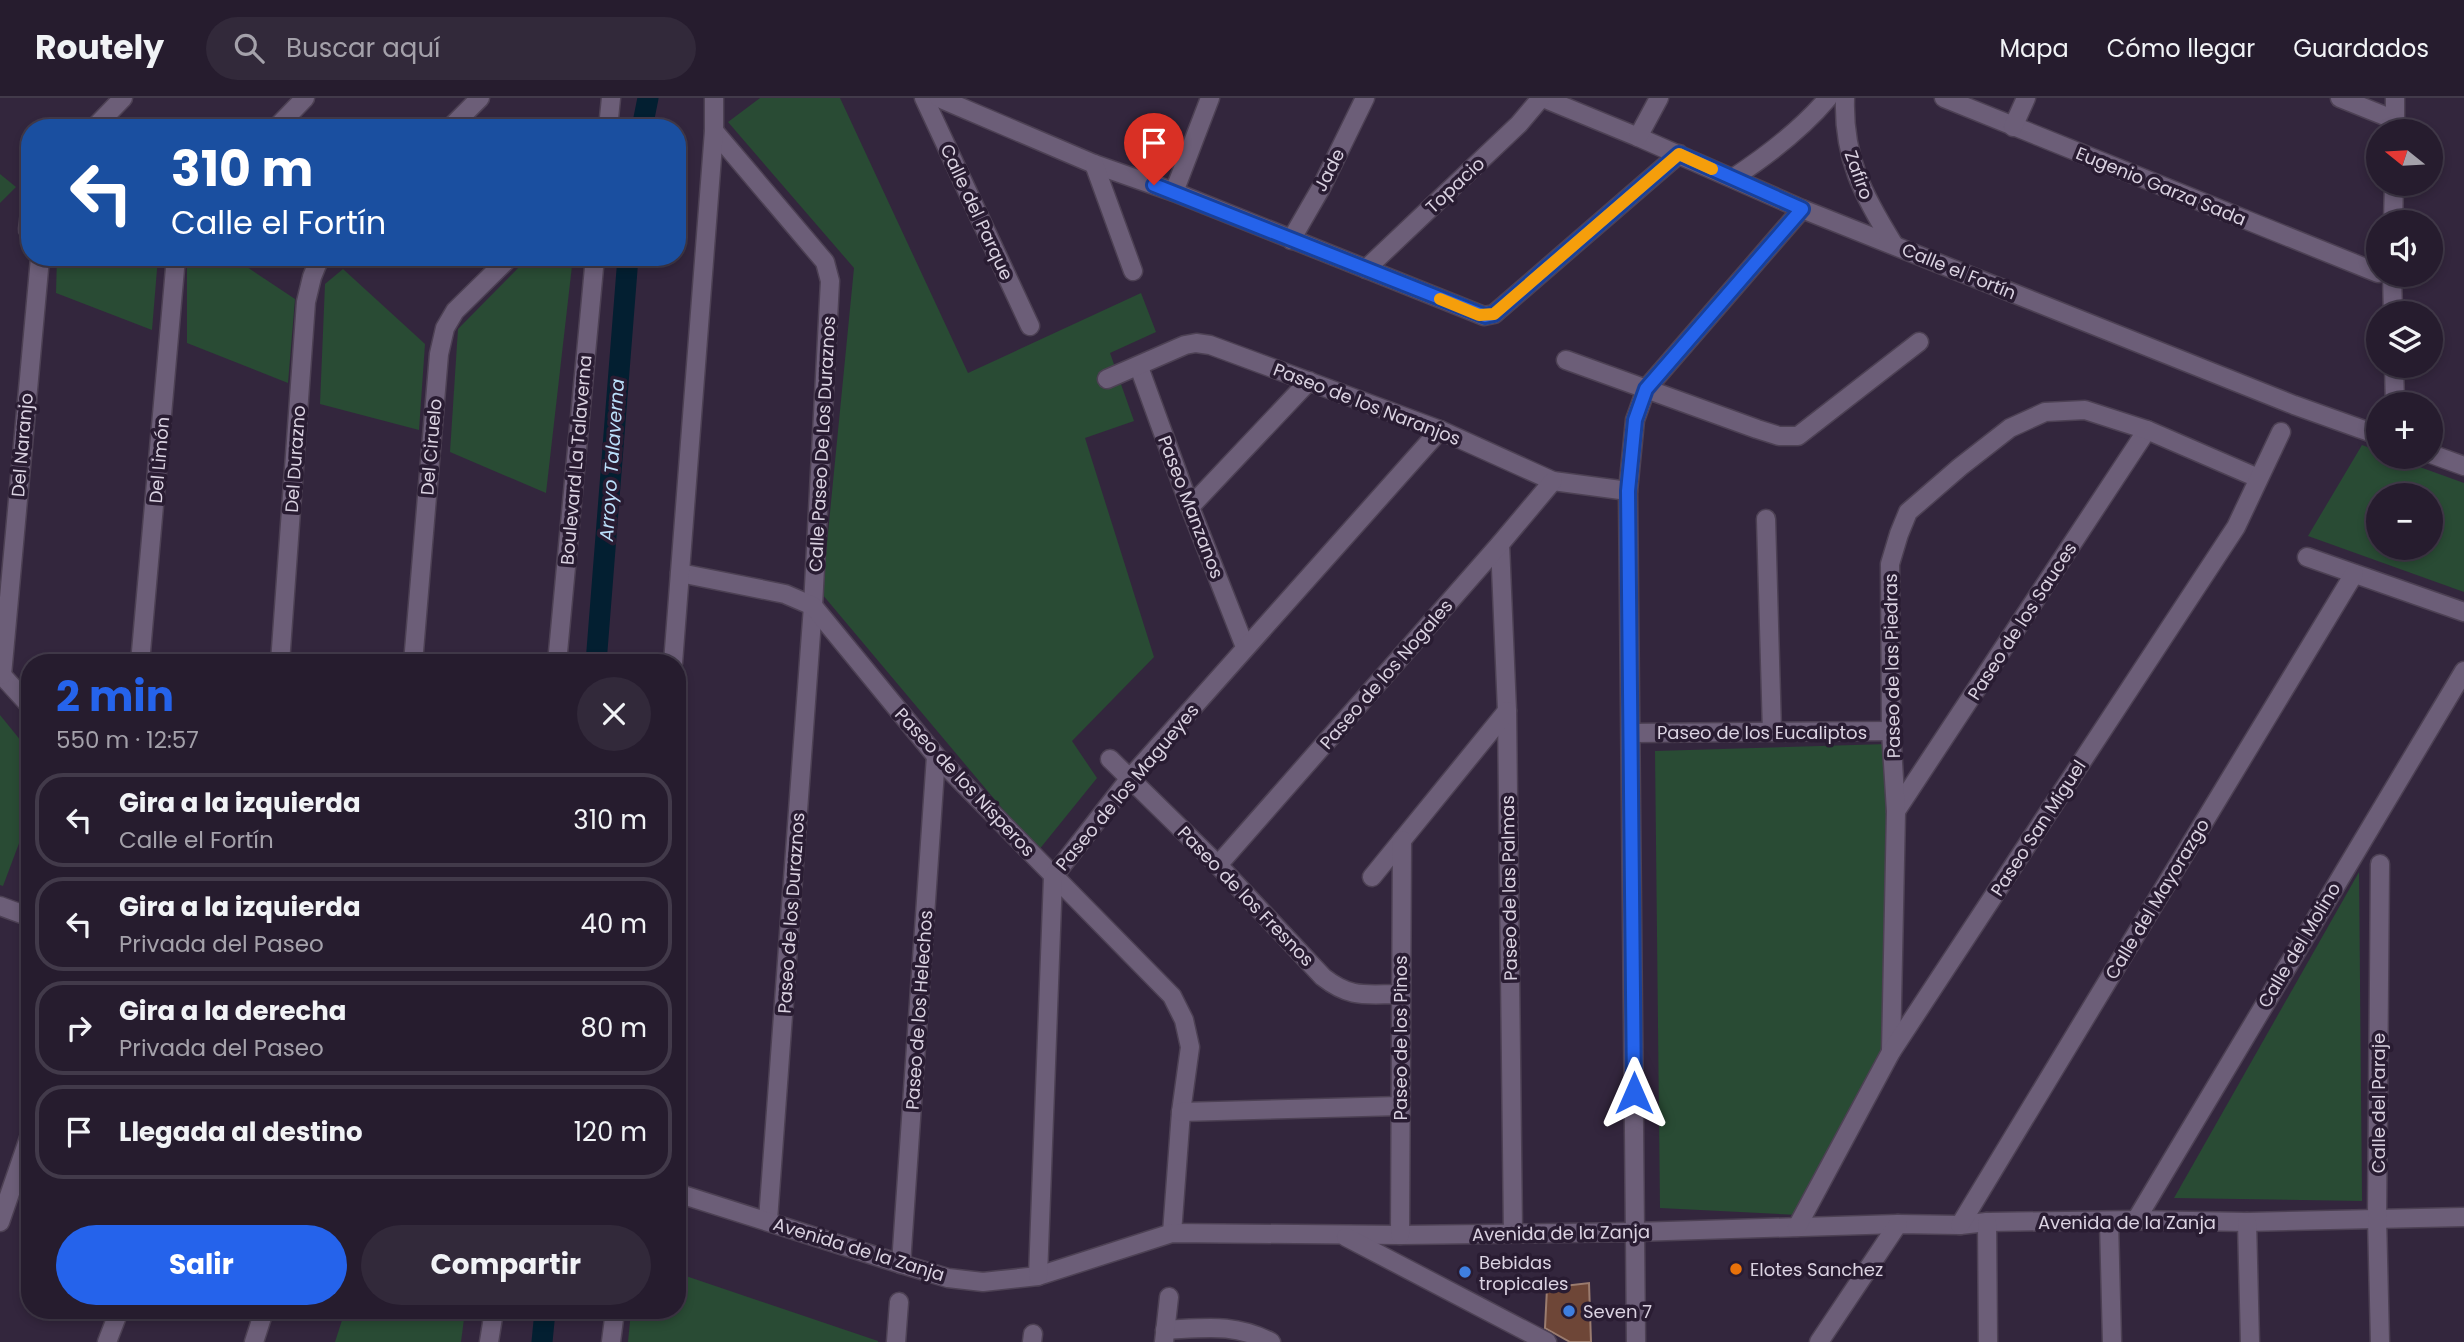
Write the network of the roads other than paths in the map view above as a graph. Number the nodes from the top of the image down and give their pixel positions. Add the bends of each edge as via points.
1 (123, 98) edge
2 (305, 98) edge
3 (480, 98) edge
4 (611, 98) edge
5 (924, 98) edge
6 (939, 98) edge
7 (1210, 98) edge
8 (1365, 98) edge
9 (1542, 98) edge
10 (1659, 98) edge
11 (1828, 98) edge
12 (1845, 98) edge
13 (1944, 98) edge
14 (2026, 98) edge
15 (2340, 98) edge
16 (2395, 98) edge
17 (717, 100) edge
18 (103, 119) edge
19 (285, 119) edge
20 (459, 119) edge
21 (609, 119) edge
22 (2383, 119) edge
23 (2395, 119) edge
24 (2013, 127) junction
25 (714, 131) junction
26 (1638, 137) junction
27 (1679, 154) junction
28 (1094, 164) junction
29 (1733, 178) junction
30 (1174, 192) junction
31 (1802, 209) junction
32 (1291, 240) junction
33 (1894, 245) junction
34 (39, 266) edge
35 (175, 266) edge
36 (316, 266) edge
37 (501, 266) edge
38 (594, 266) edge
39 (2366, 267) edge
40 (1366, 269) junction
41 (1133, 271) dead end
42 (1030, 326) dead end
43 (1919, 342) dead end
44 (1566, 360) dead end
45 (1139, 367) junction
46 (1107, 379) dead end
47 (1309, 381) junction
48 (1646, 389) junction
49 (1440, 430) junction
50 (2147, 430) junction
51 (2366, 431) edge
52 (2281, 432) dead end
53 (2443, 458) edge
54 (2464, 466) edge
55 (2258, 478) junction
56 (1553, 481) junction
57 (1628, 491) junction
58 (1190, 507) junction
59 (1766, 519) dead end
60 (1500, 544) junction
61 (2306, 557) dead end
62 (680, 573) junction
63 (2354, 574) junction
64 (813, 606) junction
65 (2464, 612) edge
66 (1245, 648) junction
67 (141, 654) edge
68 (281, 654) edge
69 (415, 654) edge
70 (558, 654) edge
71 (674, 654) edge
72 (2464, 671) edge
73 (1, 674) edge
74 (21, 696) edge
75 (1507, 711) junction
76 (1891, 731) junction
77 (1632, 733) junction
78 (1772, 733) junction
79 (936, 756) junction
80 (1110, 759) dead end
81 (1130, 778) junction
82 (1896, 811) junction
83 (1402, 840) junction
84 (2380, 864) dead end
85 (1218, 865) junction
86 (1053, 877) junction
87 (1371, 877) dead end
88 (0, 906) edge
89 (21, 914) edge
90 (1400, 994) junction
91 (1891, 1052) junction
92 (1400, 1106) junction
93 (1181, 1112) junction
94 (21, 1161) edge
95 (686, 1196) edge
96 (2464, 1217) edge
97 (2377, 1218) junction
98 (768, 1220) junction
99 (2136, 1220) junction
100 (0, 1222) edge
101 (1987, 1222) junction
102 (2109, 1222) junction
103 (2247, 1222) junction
104 (1898, 1224) junction
105 (1961, 1225) junction
106 (1797, 1227) junction
107 (1635, 1232) junction
108 (1172, 1233) junction
109 (1513, 1233) junction
110 (1400, 1235) junction
111 (1343, 1236) junction
112 (901, 1264) junction
113 (1038, 1276) junction
114 (1169, 1297) dead end
115 (899, 1302) dead end
116 (116, 1319) edge
117 (261, 1319) edge
118 (493, 1319) edge
119 (614, 1319) edge
120 (1831, 1334) edge
121 (1165, 1336) edge
122 (107, 1342) edge
123 (254, 1342) edge
124 (489, 1342) edge
125 (611, 1342) edge
126 (895, 1342) edge
127 (1271, 1342) edge
128 (1547, 1342) edge
129 (1636, 1342) edge
130 (1819, 1342) edge
131 (1988, 1342) edge
132 (2112, 1342) edge
133 (2250, 1342) edge
134 (2380, 1342) edge

1 - 18 street
2 - 19 street
3 - 20 street
4 - 21 street
5 - 42 street, Calle del Parque
6 - 28 street
7 - 30 street
8 - 32 street, Jade
9 - 26 street, Calle el Fortín
9 - 40 street, Topacio
10 - 26 street
11 - 29 street via 1775,150
12 - 33 street, Zafiro via 1849,154 1868,203
13 - 24 street, Eugenio Garza Sada
14 - 24 street
15 - 22 street
16 - 23 street
17 - 25 street
24 - 39 street, Eugenio Garza Sada
25 - 62 street
25 - 64 street, Calle Paseo De Los Duraznos via 825,262 830,281
26 - 27 street, Calle el Fortín
27 - 29 street, Calle el Fortín
27 - 40 street via 1494,314 1479,315
28 - 30 street
28 - 41 street
29 - 31 street, Calle el Fortín
30 - 32 street
31 - 33 street, Calle el Fortín
31 - 48 street
32 - 40 street
33 - 51 street, Calle el Fortín
34 - 73 street, Del Naranjo
35 - 67 street, Del Limón
36 - 68 street, Del Durazno via 306,302
37 - 69 street, Del Ciruelo via 455,311 439,354
38 - 70 street, Boulevard La Talaverna
43 - 48 street via 1798,436 1779,436
44 - 48 street
45 - 46 street, Paseo de los Naranjos
45 - 47 street, Paseo de los Naranjos via 1196,343
45 - 58 street, Paseo Manzanos
47 - 49 street, Paseo de los Naranjos
47 - 58 street
48 - 57 street via 1635,420
49 - 56 street, Paseo de los Naranjos
49 - 66 street, Paseo de los Magueyes
50 - 55 street, Paseo de las Piedras
50 - 76 street, Paseo de las Piedras via 2085,410 2045,412 2010,428 1908,512 1891,564
50 - 82 street, Paseo de los Sauces
52 - 55 street, Paseo San Miguel
53 - 54 street
55 - 91 street, Paseo San Miguel via 2236,527
56 - 57 street, Paseo de los Naranjos
56 - 60 street, Paseo de los Nogales
57 - 77 street
58 - 66 street, Paseo Manzanos
59 - 78 street
60 - 75 street, Paseo de las Palmas
60 - 85 street, Paseo de los Nogales
61 - 63 street
62 - 64 street, Paseo de los Nísperos via 785,594
62 - 71 street
63 - 65 street
63 - 105 street, Calle del Mayorazgo
64 - 79 street, Paseo de los Nísperos
64 - 98 street, Paseo de los Duraznos
66 - 81 street, Paseo de los Magueyes
72 - 99 street, Calle del Molino
73 - 74 street
75 - 83 street
75 - 109 street, Paseo de las Palmas
76 - 78 street, Paseo de los Eucaliptos
76 - 82 street, Paseo de las Piedras
77 - 78 street, Paseo de los Eucaliptos
77 - 107 street
79 - 86 street, Paseo de los Nísperos
79 - 112 street, Paseo de los Helechos
80 - 81 street, Paseo de los Fresnos
81 - 85 street, Paseo de los Fresnos
81 - 86 street, Paseo de los Magueyes
82 - 91 street, Paseo de las Piedras
83 - 87 street
83 - 90 street, Paseo de los Pinos
84 - 97 street, Calle del Paraje
85 - 90 street, Paseo de los Fresnos via 1339,989
86 - 93 street, Paseo de los Nísperos via 1172,996 1190,1047
86 - 113 street, Paseo de los Magueyes
88 - 89 street
90 - 92 street, Paseo de los Pinos
91 - 106 street, Paseo San Miguel
92 - 93 street
92 - 110 street, Paseo de los Pinos
93 - 108 street, Paseo de los Nísperos
94 - 100 street
95 - 98 street, Avenida de la Zanja
96 - 97 street, Avenida de la Zanja
97 - 103 street, Avenida de la Zanja
97 - 134 street, Calle del Paraje
98 - 112 street, Avenida de la Zanja
99 - 102 street, Avenida de la Zanja
99 - 103 street, Avenida de la Zanja
101 - 102 street, Avenida de la Zanja
101 - 105 street, Avenida de la Zanja
101 - 131 street
102 - 132 street
103 - 133 street
104 - 105 street, Avenida de la Zanja
104 - 106 street, Avenida de la Zanja
104 - 120 street
106 - 107 street, Avenida de la Zanja
107 - 109 street, Avenida de la Zanja
107 - 129 street
108 - 111 street, Avenida de la Zanja
108 - 113 street, Avenida de la Zanja
109 - 110 street, Avenida de la Zanja
110 - 111 street, Avenida de la Zanja
111 - 128 street
112 - 113 street, Avenida de la Zanja via 948,1278 983,1282
114 - 121 street
115 - 126 street
116 - 122 street
117 - 123 street
118 - 124 street
119 - 125 street
120 - 130 street
121 - 127 street via 1229,1327

